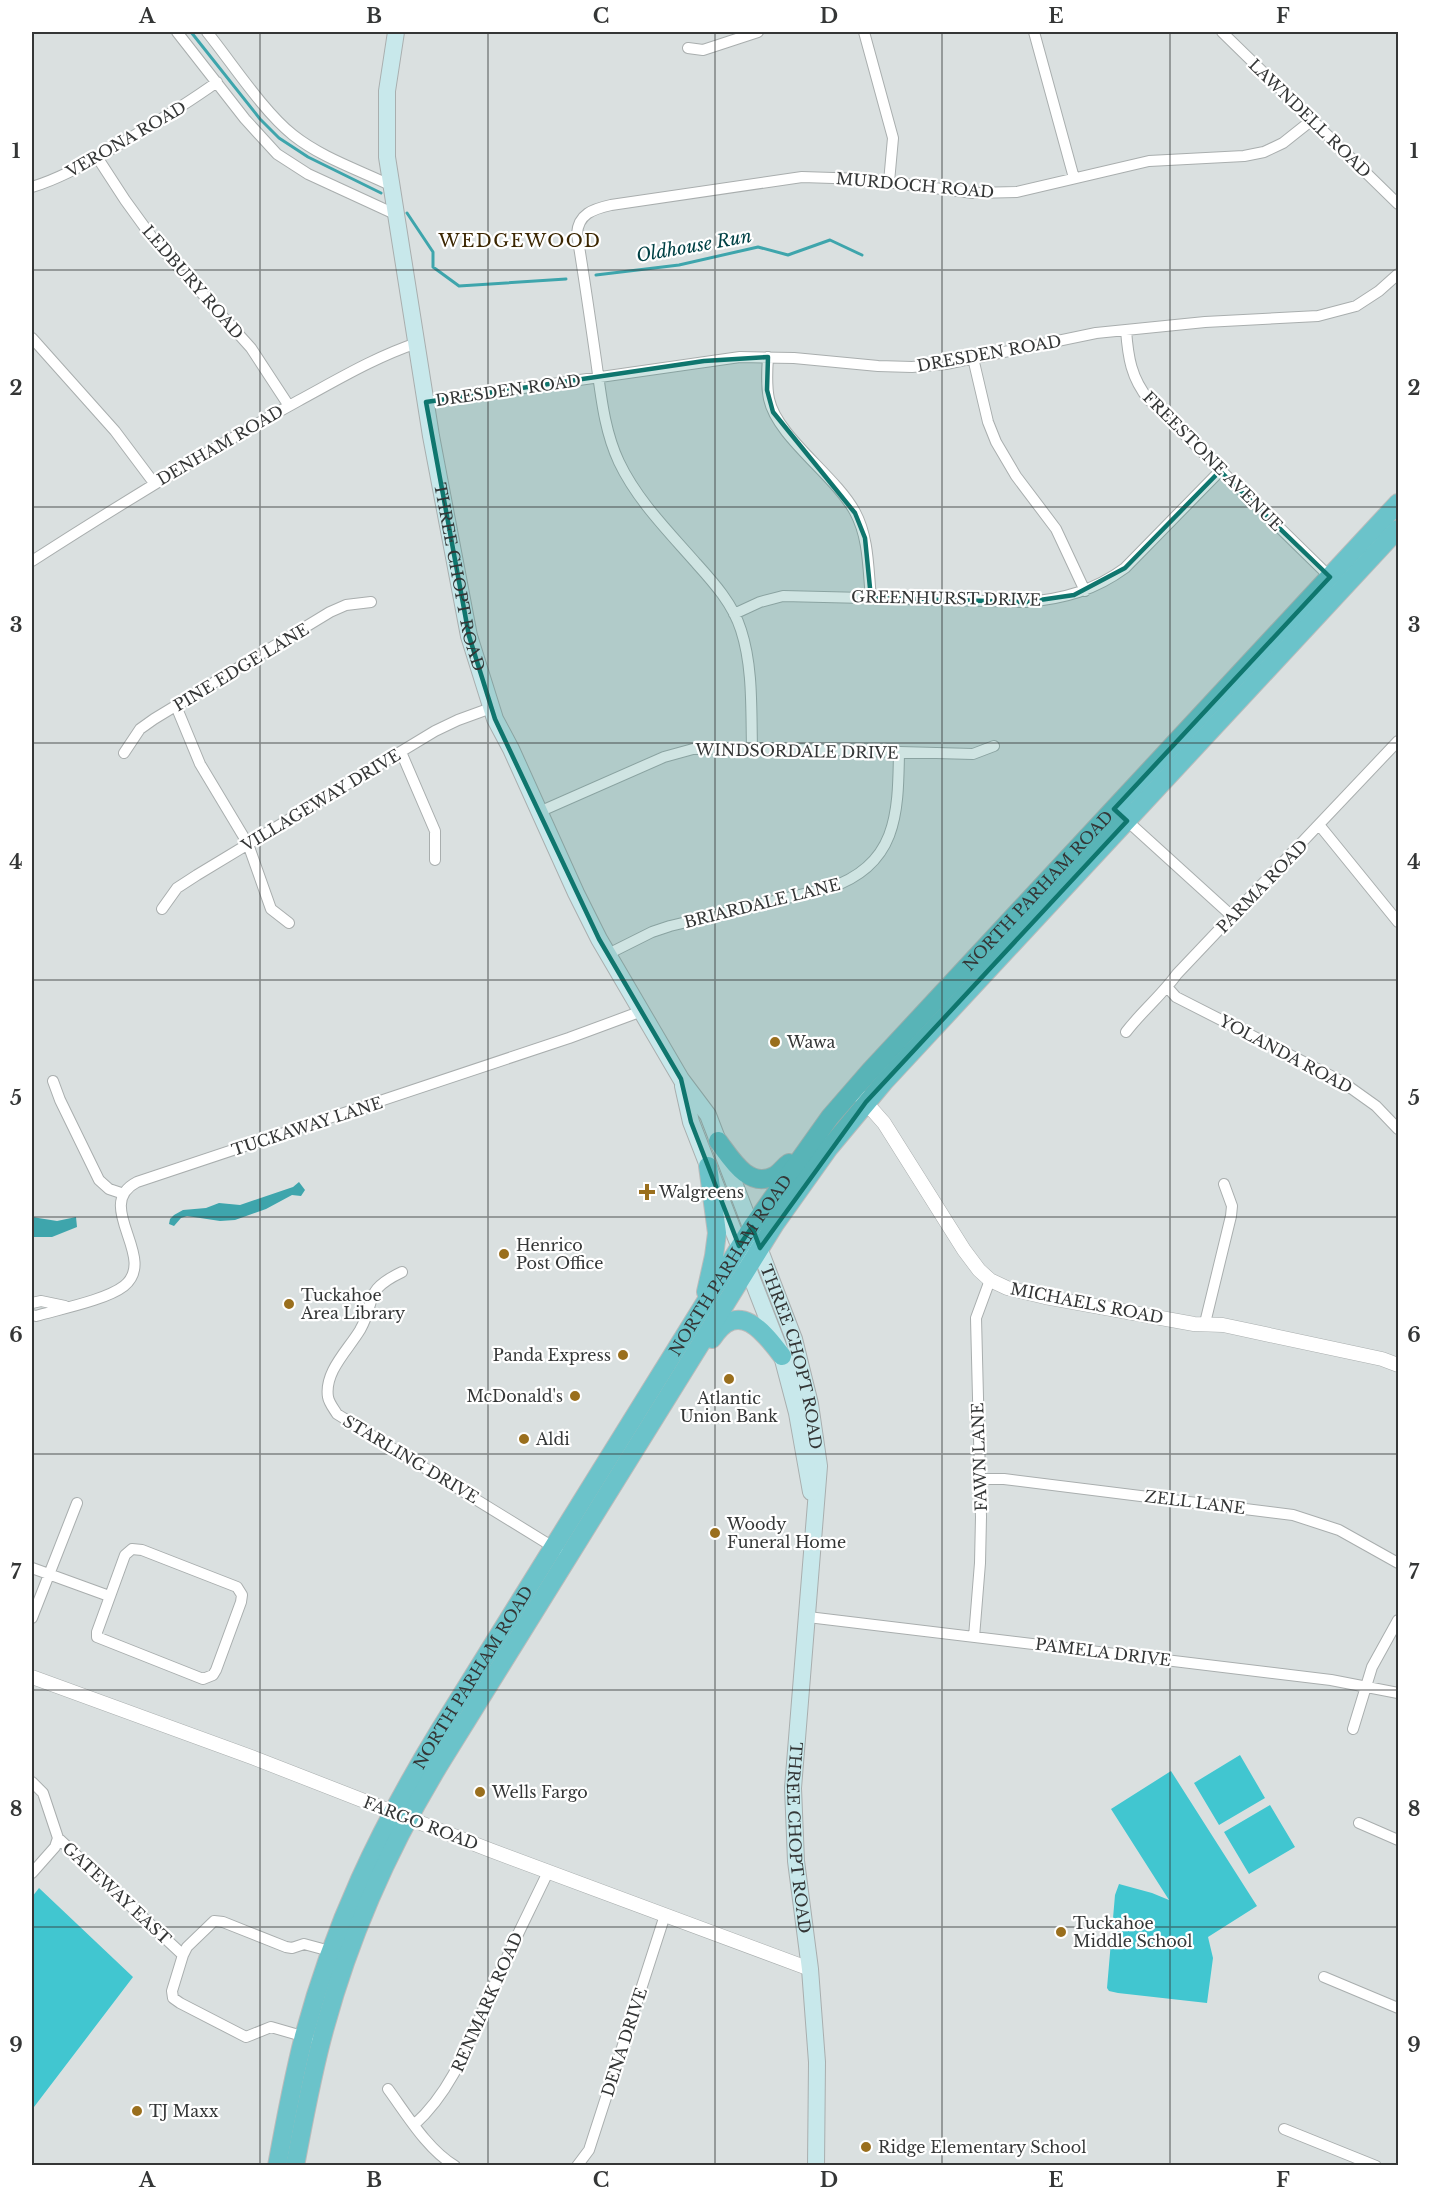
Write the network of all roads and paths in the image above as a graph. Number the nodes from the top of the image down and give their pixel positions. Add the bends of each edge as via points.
1 (177, 32) edge
2 (207, 32) edge
3 (396, 32) edge
4 (758, 32) edge
5 (864, 32) edge
6 (1034, 32) edge
7 (1222, 32) edge
8 (688, 48) dead end
9 (217, 82) junction
10 (1312, 120) junction
11 (98, 157) junction
12 (1074, 178) junction
13 (890, 182) junction
14 (392, 186) junction
15 (32, 187) edge
16 (1398, 204) edge
17 (397, 215) junction
18 (1398, 274) edge
19 (1126, 330) junction
20 (32, 338) edge
21 (417, 343) junction
22 (768, 357) junction
23 (973, 358) junction
24 (598, 377) junction
25 (426, 402) junction
26 (289, 406) junction
27 (1220, 471) junction
28 (154, 483) junction
29 (1398, 503) edge
30 (1398, 529) edge
31 (32, 561) edge
32 (1336, 583) junction
33 (1085, 591) junction
34 (871, 598) junction
35 (371, 602) dead end
36 (734, 614) junction
37 (176, 706) junction
38 (491, 708) junction
39 (1398, 741) edge
40 (994, 746) dead end
41 (752, 748) junction
42 (401, 752) junction
43 (899, 752) junction
44 (124, 753) dead end
45 (539, 812) junction
46 (1121, 815) junction
47 (1320, 826) junction
48 (248, 844) junction
49 (435, 860) dead end
50 (162, 909) dead end
51 (1233, 917) junction
52 (1398, 922) edge
53 (289, 923) dead end
54 (608, 954) junction
55 (1167, 988) junction
56 (642, 1011) junction
57 (1126, 1032) dead end
58 (681, 1079) junction
59 (53, 1081) dead end
60 (860, 1096) junction
61 (1398, 1129) edge
62 (718, 1141) junction
63 (804, 1151) junction
64 (708, 1166) junction
65 (1224, 1184) dead end
66 (124, 1194) junction
67 (752, 1227) junction
68 (740, 1246) junction
69 (760, 1248) junction
70 (748, 1267) junction
71 (402, 1272) dead end
72 (990, 1281) junction
73 (32, 1303) edge
74 (69, 1306) junction
75 (703, 1306) junction
76 (32, 1315) edge
77 (1205, 1323) junction
78 (782, 1356) junction
79 (1398, 1365) edge
80 (672, 1389) junction
81 (981, 1479) junction
82 (76, 1503) dead end
83 (815, 1510) junction
84 (561, 1552) junction
85 (1398, 1563) edge
86 (32, 1568) edge
87 (48, 1574) junction
88 (110, 1596) junction
89 (807, 1617) junction
90 (32, 1618) edge
91 (1398, 1620) edge
92 (974, 1637) junction
93 (32, 1677) edge
94 (1365, 1686) junction
95 (1398, 1693) edge
96 (1353, 1729) dead end
97 (32, 1782) edge
98 (400, 1815) junction
99 (1359, 1823) dead end
100 (58, 1838) junction
101 (1398, 1840) edge
102 (548, 1872) junction
103 (32, 1874) edge
104 (665, 1915) junction
105 (330, 1951) junction
106 (183, 1955) junction
107 (810, 1969) junction
108 (1324, 1977) dead end
109 (1398, 2007) edge
110 (312, 2039) junction
111 (388, 2089) dead end
112 (414, 2125) junction
113 (1284, 2129) dead end
114 (277, 2166) edge
115 (295, 2166) edge
116 (455, 2166) edge
117 (577, 2166) edge
118 (816, 2166) edge
119 (1376, 2166) edge

1 - 9 street
2 - 14 street via 294,136
3 - 14 main road, THREE CHOPT ROAD via 387,91 387,157
4 - 8 street via 703,50
5 - 13 street via 892,138
6 - 12 street
7 - 10 street, LAWNDELL ROAD
9 - 11 street, VERONA ROAD
9 - 17 street via 277,154 308,174
10 - 12 street, MURDOCH ROAD via 1283,143 1264,152 1149,160
10 - 16 street, LAWNDELL ROAD
11 - 15 street, VERONA ROAD
11 - 26 street, LEDBURY ROAD via 154,240 251,348
12 - 13 street, MURDOCH ROAD via 996,194
13 - 24 street, MURDOCH ROAD via 825,176 783,178 592,210 581,219 578,234
14 - 17 main road, THREE CHOPT ROAD
17 - 21 main road, THREE CHOPT ROAD
18 - 19 street, DRESDEN ROAD via 1367,300 1318,316
19 - 23 street, DRESDEN ROAD
19 - 27 street, FREESTONE AVENUE via 1128,360 1140,389
20 - 28 street via 116,431
21 - 25 main road, THREE CHOPT ROAD
21 - 26 street, DENHAM ROAD
22 - 23 street, DRESDEN ROAD via 912,368
22 - 24 street, DRESDEN ROAD via 740,357
22 - 34 street via 767,390 773,412 855,513 865,538
23 - 33 street via 996,442 1056,529
24 - 25 street, DRESDEN ROAD
24 - 36 street via 614,450 631,483 715,584
25 - 38 main road, THREE CHOPT ROAD via 468,636
26 - 28 street, DENHAM ROAD
27 - 32 street, FREESTONE AVENUE
27 - 33 street, GREENHURST DRIVE via 1125,568
28 - 31 street, DENHAM ROAD
29 - 32 highway, NORTH PARHAM ROAD
30 - 32 highway, NORTH PARHAM ROAD
32 - 46 highway, NORTH PARHAM ROAD
33 - 34 street, GREENHURST DRIVE via 1026,602
34 - 36 street, GREENHURST DRIVE via 783,596
35 - 37 street, PINE EDGE LANE via 346,605 330,612
36 - 41 street via 747,657
37 - 44 street, PINE EDGE LANE via 140,729
37 - 48 street via 200,764
38 - 42 street, VILLAGEWAY DRIVE via 458,720
38 - 45 main road, THREE CHOPT ROAD
39 - 47 street, PARMA ROAD
40 - 43 street, WINDSORDALE DRIVE via 973,754
41 - 43 street, WINDSORDALE DRIVE
41 - 45 street, WINDSORDALE DRIVE via 711,747 678,753
42 - 48 street, VILLAGEWAY DRIVE
42 - 49 street via 435,831
43 - 54 street, BRIARDALE LANE via 894,824 884,846 861,872 840,885 670,926
45 - 54 main road, THREE CHOPT ROAD
46 - 51 street
46 - 60 highway, NORTH PARHAM ROAD
47 - 51 street, PARMA ROAD
47 - 52 street
48 - 50 street, VILLAGEWAY DRIVE via 177,888
48 - 53 street via 271,909
51 - 55 street, PARMA ROAD
54 - 56 main road, THREE CHOPT ROAD
55 - 57 street, PARMA ROAD
55 - 61 street, YOLANDA ROAD via 1176,997 1341,1081 1376,1106
56 - 58 main road, THREE CHOPT ROAD
56 - 66 street, TUCKAWAY LANE via 137,1182
58 - 62 main road, THREE CHOPT ROAD via 708,1115
58 - 64 main road, THREE CHOPT ROAD via 691,1122
59 - 66 street via 99,1180
60 - 63 highway, NORTH PARHAM ROAD
60 - 69 highway, NORTH PARHAM ROAD
60 - 72 street, MICHAELS ROAD via 884,1123 964,1250
62 - 63 highway via 742,1171 762,1179 774,1176
62 - 67 main road, THREE CHOPT ROAD
63 - 67 highway, NORTH PARHAM ROAD
64 - 68 main road, THREE CHOPT ROAD
64 - 75 highway via 717,1233
65 - 77 street via 1232,1206 1231,1216
66 - 74 street via 122,1218 135,1262 130,1280 114,1291
67 - 68 highway, NORTH PARHAM ROAD
67 - 69 main road, THREE CHOPT ROAD
68 - 70 main road, THREE CHOPT ROAD
68 - 75 highway, NORTH PARHAM ROAD
69 - 70 highway, NORTH PARHAM ROAD
69 - 83 main road, THREE CHOPT ROAD via 794,1339 810,1404 819,1466
70 - 78 main road, THREE CHOPT ROAD
70 - 80 highway, NORTH PARHAM ROAD
71 - 84 street, STARLING DRIVE via 384,1281 374,1292 361,1328 334,1370 328,1399 337,1414
72 - 77 street, MICHAELS ROAD via 1045,1297
72 - 81 street, FAWN LANE via 976,1318
73 - 74 street
74 - 76 street
75 - 84 highway, NORTH PARHAM ROAD
77 - 79 street, MICHAELS ROAD
78 - 80 highway via 755,1325 729,1323 720,1329 695,1367
78 - 83 main road, THREE CHOPT ROAD
80 - 84 highway, NORTH PARHAM ROAD
81 - 85 street, ZELL LANE via 1293,1515 1339,1530
81 - 92 street, FAWN LANE via 981,1563
82 - 87 street
83 - 89 main road, THREE CHOPT ROAD
84 - 98 highway, NORTH PARHAM ROAD
86 - 87 street
87 - 88 street
87 - 90 street
88 - 88 street via 125,1555 132,1548 237,1587 242,1595 216,1670 203,1679 99,1639 97,1632
89 - 92 street, PAMELA DRIVE
89 - 107 main road, THREE CHOPT ROAD via 793,1788 796,1861
91 - 94 street
92 - 94 street, PAMELA DRIVE
93 - 98 street, FARGO ROAD
94 - 95 street, PAMELA DRIVE
94 - 96 street
97 - 100 street, GATEWAY EAST via 44,1793
98 - 102 street, FARGO ROAD
98 - 105 highway, NORTH PARHAM ROAD via 366,1863
98 - 110 highway, NORTH PARHAM ROAD via 340,1977
99 - 101 street
100 - 103 street, GATEWAY EAST
100 - 106 street, GATEWAY EAST
102 - 104 street, FARGO ROAD
102 - 112 street, RENMARK ROAD via 456,2071 434,2106
104 - 107 street, FARGO ROAD
104 - 117 street, DENA DRIVE via 589,2150
105 - 106 street, GATEWAY EAST via 304,1944 286,1947 214,1921
105 - 110 highway, NORTH PARHAM ROAD
106 - 110 street via 172,1991 173,1998 180,2003 246,2037 271,2027
107 - 118 main road, THREE CHOPT ROAD via 817,2062
108 - 109 street
110 - 114 highway, NORTH PARHAM ROAD
110 - 115 highway, NORTH PARHAM ROAD
111 - 112 street
112 - 116 street
113 - 119 street

